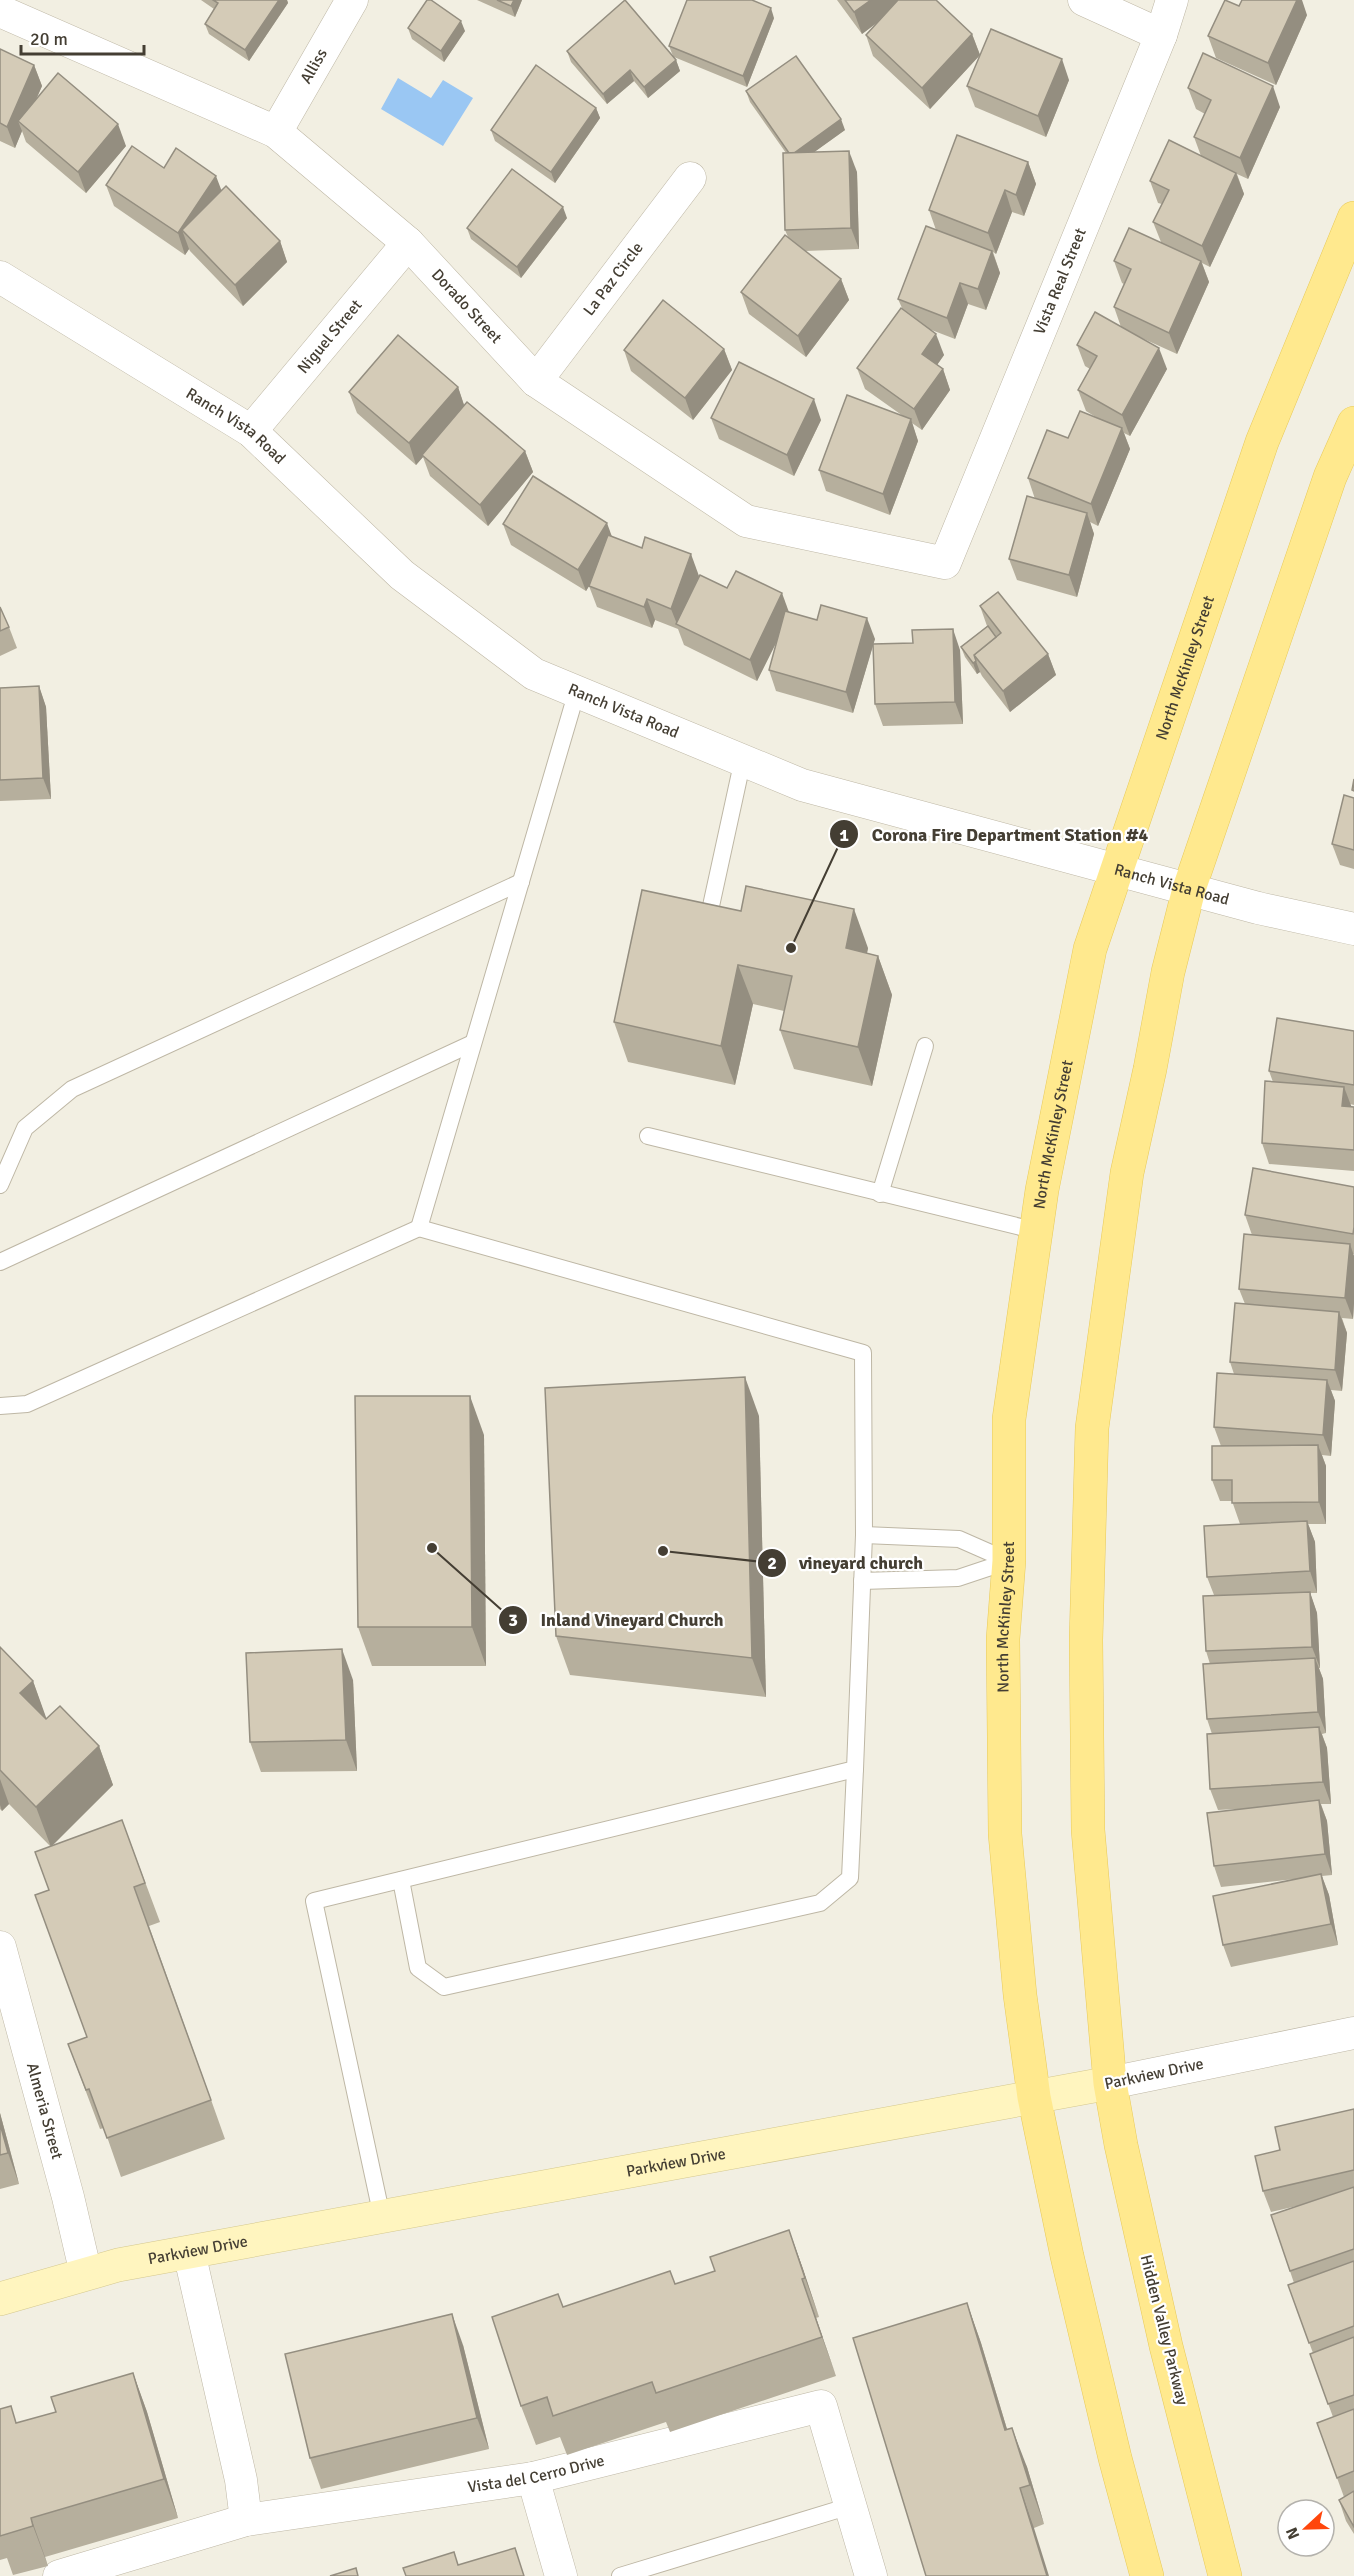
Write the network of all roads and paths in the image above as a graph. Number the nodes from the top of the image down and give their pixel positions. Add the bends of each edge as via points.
1 (352, 0) edge
2 (1084, 0) edge
3 (1172, 0) edge
4 (0, 11) edge
5 (1161, 35) junction
6 (276, 132) junction
7 (690, 178) dead end
8 (1354, 218) edge
9 (408, 243) junction
10 (0, 277) edge
11 (536, 381) junction
12 (1354, 423) edge
13 (251, 431) junction
14 (945, 563) joint
15 (577, 691) junction
16 (743, 759) junction
17 (1116, 868) junction
18 (521, 882) junction
19 (1189, 889) junction
20 (711, 906) edge
21 (1354, 929) edge
22 (473, 1043) junction
23 (925, 1046) dead end
24 (648, 1136) dead end
25 (0, 1185) edge
26 (880, 1194) junction
27 (420, 1228) junction
28 (1036, 1231) junction
29 (0, 1262) edge
30 (0, 1406) edge
31 (864, 1535) junction
32 (1009, 1561) junction
33 (861, 1581) junction
34 (855, 1769) junction
35 (401, 1880) junction
36 (0, 1947) edge
37 (10, 2019) edge
38 (1354, 2033) edge
39 (1110, 2083) junction
40 (1034, 2097) junction
41 (382, 2217) junction
42 (189, 2252) junction
43 (86, 2274) junction
44 (0, 2299) edge
45 (533, 2478) junction
46 (850, 2506) junction
47 (246, 2520) junction
48 (59, 2576) edge
49 (561, 2576) edge
50 (620, 2576) edge
51 (871, 2576) edge
52 (1147, 2576) edge
53 (1225, 2576) edge

1 - 6 street, Alliss
2 - 5 street
3 - 5 street, Vista Real Street
4 - 6 street, Dorado Street
5 - 14 street, Vista Real Street
6 - 9 street, Dorado Street
7 - 11 street, La Paz Circle
8 - 17 main road, North McKinley Street via 1262,442
9 - 11 street, Dorado Street
9 - 13 street, Niguel Street
10 - 13 street, Ranch Vista Road
11 - 14 street, Dorado Street via 746,521
12 - 19 main road via 1330,477
13 - 15 street, Ranch Vista Road via 402,575 534,674
15 - 16 street, Ranch Vista Road
15 - 18 lane
16 - 17 street, Ranch Vista Road via 802,785
16 - 20 lane
17 - 19 street, Ranch Vista Road
17 - 28 main road, North McKinley Street via 1090,949
18 - 22 lane
18 - 25 lane via 72,1089 25,1128
19 - 21 street, Ranch Vista Road
19 - 39 main road via 1127,1173 1092,1428 1086,1640 1088,1830
22 - 27 lane
22 - 29 lane
23 - 26 lane
24 - 26 lane
26 - 28 lane
27 - 30 lane via 27,1404
27 - 31 lane via 863,1353
28 - 32 main road, North McKinley Street via 1009,1419
31 - 32 lane via 959,1539
31 - 33 lane
32 - 33 lane via 958,1578
32 - 40 main road, North McKinley Street via 1003,1639 1005,1834
33 - 34 lane
34 - 35 lane
34 - 35 lane via 850,1878 820,1903 444,1987 418,1968
35 - 41 lane via 314,1901
36 - 37 street, Almeria Street
37 - 43 street, Almeria Street via 68,2197
38 - 39 street, Parkview Drive
39 - 40 street, Parkview Drive
39 - 53 main road, Hidden Valley Parkway via 1166,2346
40 - 41 street, Parkview Drive
40 - 52 main road via 1115,2458
41 - 42 street, Parkview Drive
42 - 43 street, Parkview Drive
42 - 47 street via 241,2480
43 - 44 street, Parkview Drive
45 - 46 street, Vista del Cerro Drive via 821,2406
45 - 47 street, Vista del Cerro Drive
45 - 49 street
46 - 50 lane
46 - 51 street
47 - 48 street, Vista del Cerro Drive

